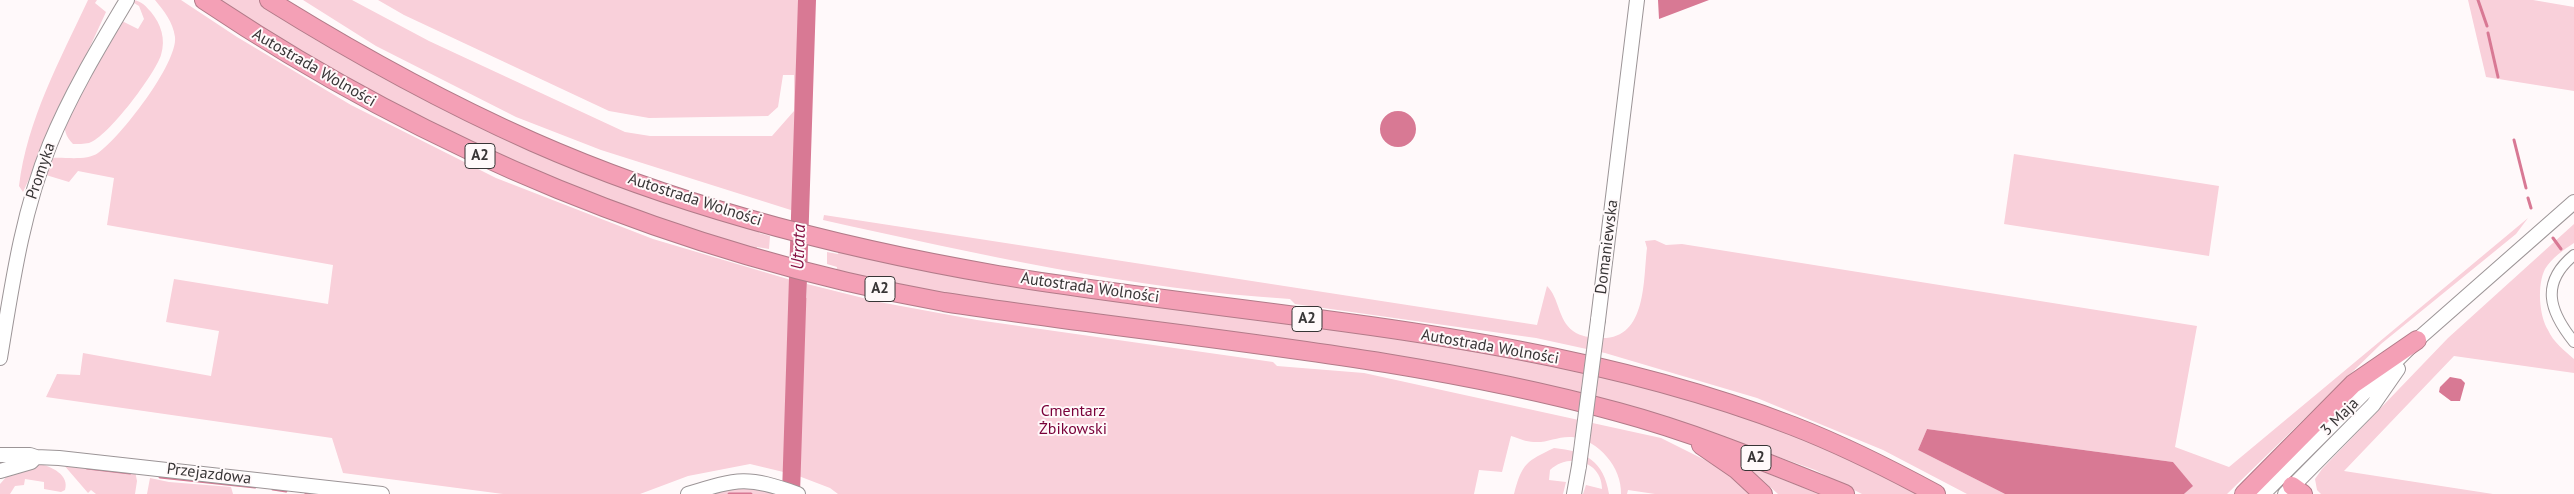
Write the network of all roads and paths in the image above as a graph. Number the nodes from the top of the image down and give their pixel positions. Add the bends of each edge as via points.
1 (128, 0) edge
2 (204, 0) edge
3 (269, 0) edge
4 (1637, 0) edge
5 (2574, 202) edge
6 (2574, 255) edge
7 (2418, 340) junction
8 (2574, 342) edge
9 (0, 358) edge
10 (1665, 426) junction
11 (0, 455) edge
12 (36, 457) junction
13 (0, 460) edge
14 (0, 472) edge
15 (2287, 490) edge
16 (382, 494) edge
17 (688, 494) edge
18 (798, 494) edge
19 (1574, 494) edge
20 (1763, 494) edge
21 (1845, 494) edge
22 (1936, 494) edge
23 (2244, 494) edge
24 (2263, 494) edge

1 - 9 street, Promyka via 66,107 37,179 18,247
2 - 10 highway, Autostrada Wolności / A2 via 348,90 471,152 622,215 778,263 890,292 953,303 1362,359 1500,384
3 - 22 highway, Autostrada Wolności / A2 via 432,94 533,142 679,197 874,251 994,274 1360,325 1561,358 1790,424
4 - 19 street, Domaniewska, bridge
5 - 7 street, 3 Maja
6 - 8 street via 2561,265 2552,282 2551,295 2554,313
7 - 15 street, 3 Maja
7 - 23 highway via 2353,384
10 - 20 highway via 1704,446
10 - 21 highway, Autostrada Wolności / A2
11 - 12 street, Przejazdowa via 30,454
12 - 14 street, Przejazdowa via 31,462
12 - 16 street, Przejazdowa
13 - 14 street
15 - 24 street, 3 Maja
17 - 18 street via 748,479

